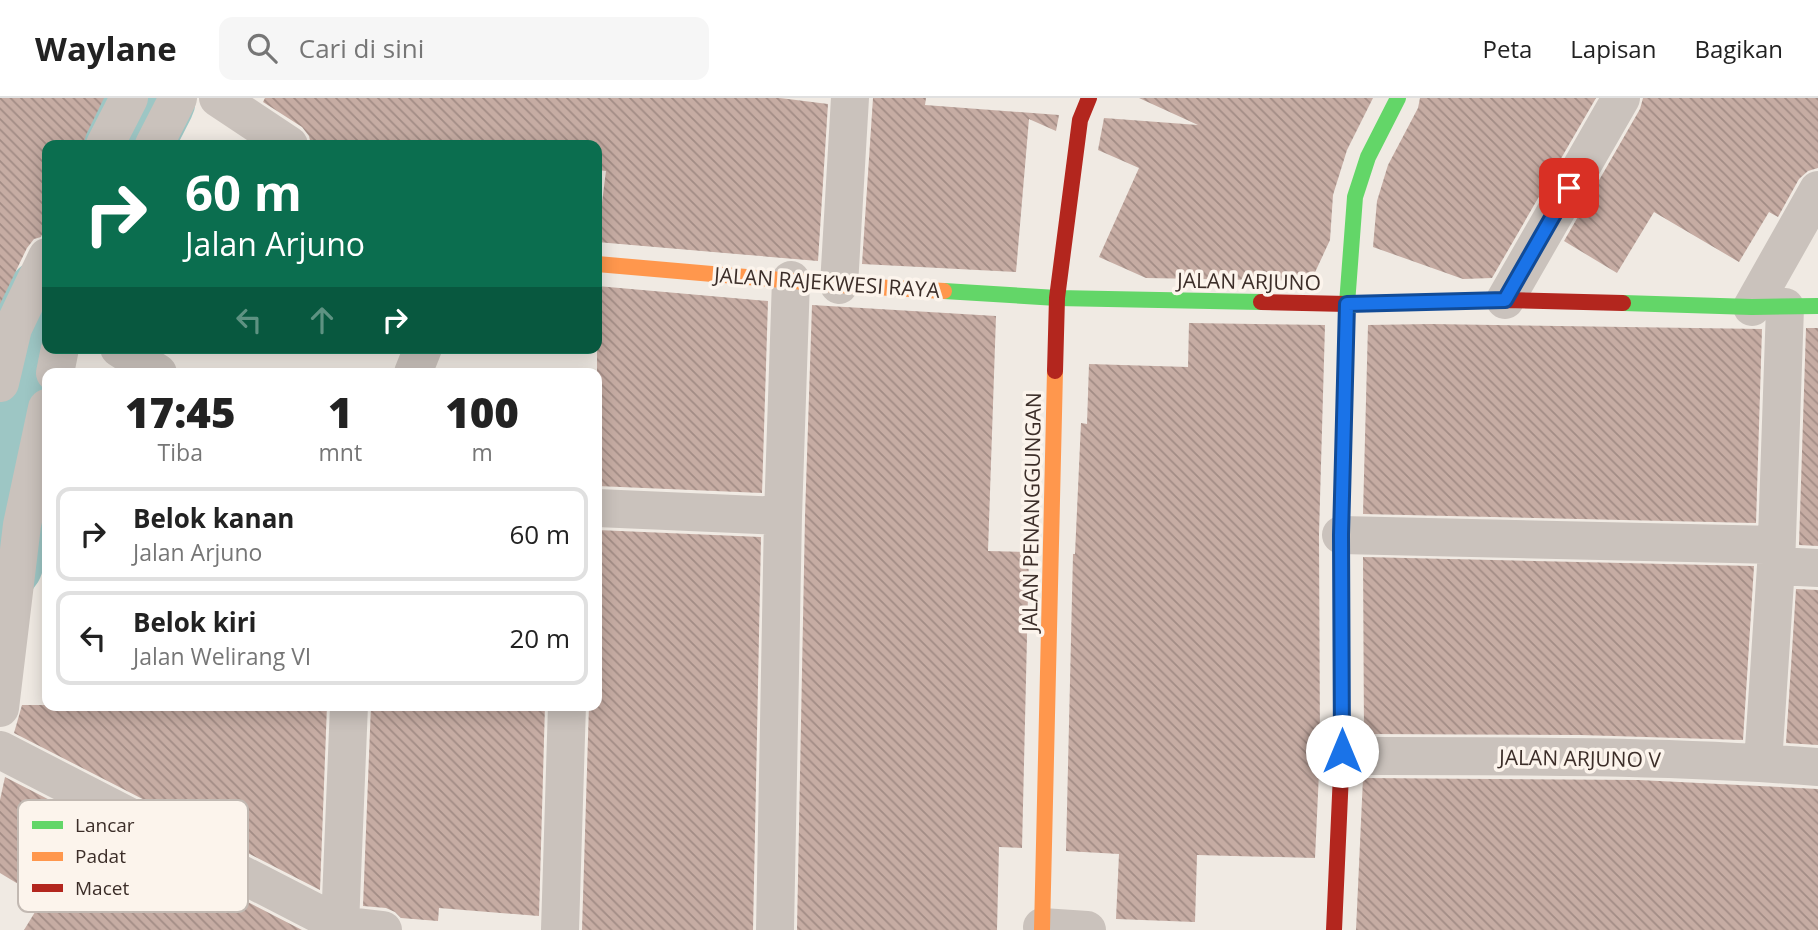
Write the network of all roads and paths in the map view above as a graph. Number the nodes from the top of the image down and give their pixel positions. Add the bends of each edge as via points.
1 (130, 98) edge
2 (178, 98) edge
3 (218, 98) edge
4 (850, 98) edge
5 (1089, 98) edge
6 (1398, 98) edge
7 (1620, 98) edge
8 (108, 140) edge
9 (157, 140) edge
10 (281, 140) edge
11 (1818, 190) edge
12 (602, 264) edge
13 (42, 267) edge
14 (790, 280) junction
15 (839, 285) junction
16 (1057, 298) junction
17 (1505, 300) junction
18 (1347, 304) junction
19 (1785, 307) edge
20 (128, 354) edge
21 (150, 368) edge
22 (0, 383) edge
23 (42, 460) edge
24 (602, 508) edge
25 (783, 516) junction
26 (35, 533) edge
27 (1341, 535) junction
28 (1776, 556) junction
29 (1818, 568) edge
30 (0, 708) edge
31 (339, 711) edge
32 (567, 711) edge
33 (0, 750) edge
34 (1341, 756) junction
35 (1763, 763) junction
36 (1818, 767) edge
37 (97, 800) edge
38 (248, 878) edge
39 (340, 925) junction
40 (1042, 929) edge
41 (383, 930) edge
42 (560, 930) edge
43 (775, 930) edge
44 (1087, 930) edge
45 (1334, 930) edge

1 - 8 street
2 - 9 street
3 - 10 street
4 - 15 street
5 - 16 street, JALAN PENANGGUNGAN via 1080,120
6 - 18 street via 1368,158 1355,197
7 - 17 street
11 - 19 street
12 - 14 street, JALAN RAJEKWESI RAYA
13 - 22 street via 13,328
14 - 15 street, JALAN RAJEKWESI RAYA
14 - 25 street
15 - 16 street, JALAN RAJEKWESI RAYA
16 - 18 street, JALAN ARJUNO
16 - 40 street, JALAN PENANGGUNGAN
17 - 18 street, JALAN ARJUNO
17 - 19 street, JALAN ARJUNO
18 - 27 street
19 - 28 street
20 - 21 street
23 - 26 street
24 - 25 street
25 - 43 street
26 - 30 street
27 - 28 street
27 - 34 street
28 - 29 street
28 - 35 street
31 - 39 street
32 - 42 street
33 - 37 street
34 - 35 street, JALAN ARJUNO V via 1550,755
34 - 45 street
35 - 36 street, JALAN ARJUNO V
38 - 39 street
39 - 41 street
40 - 44 street

